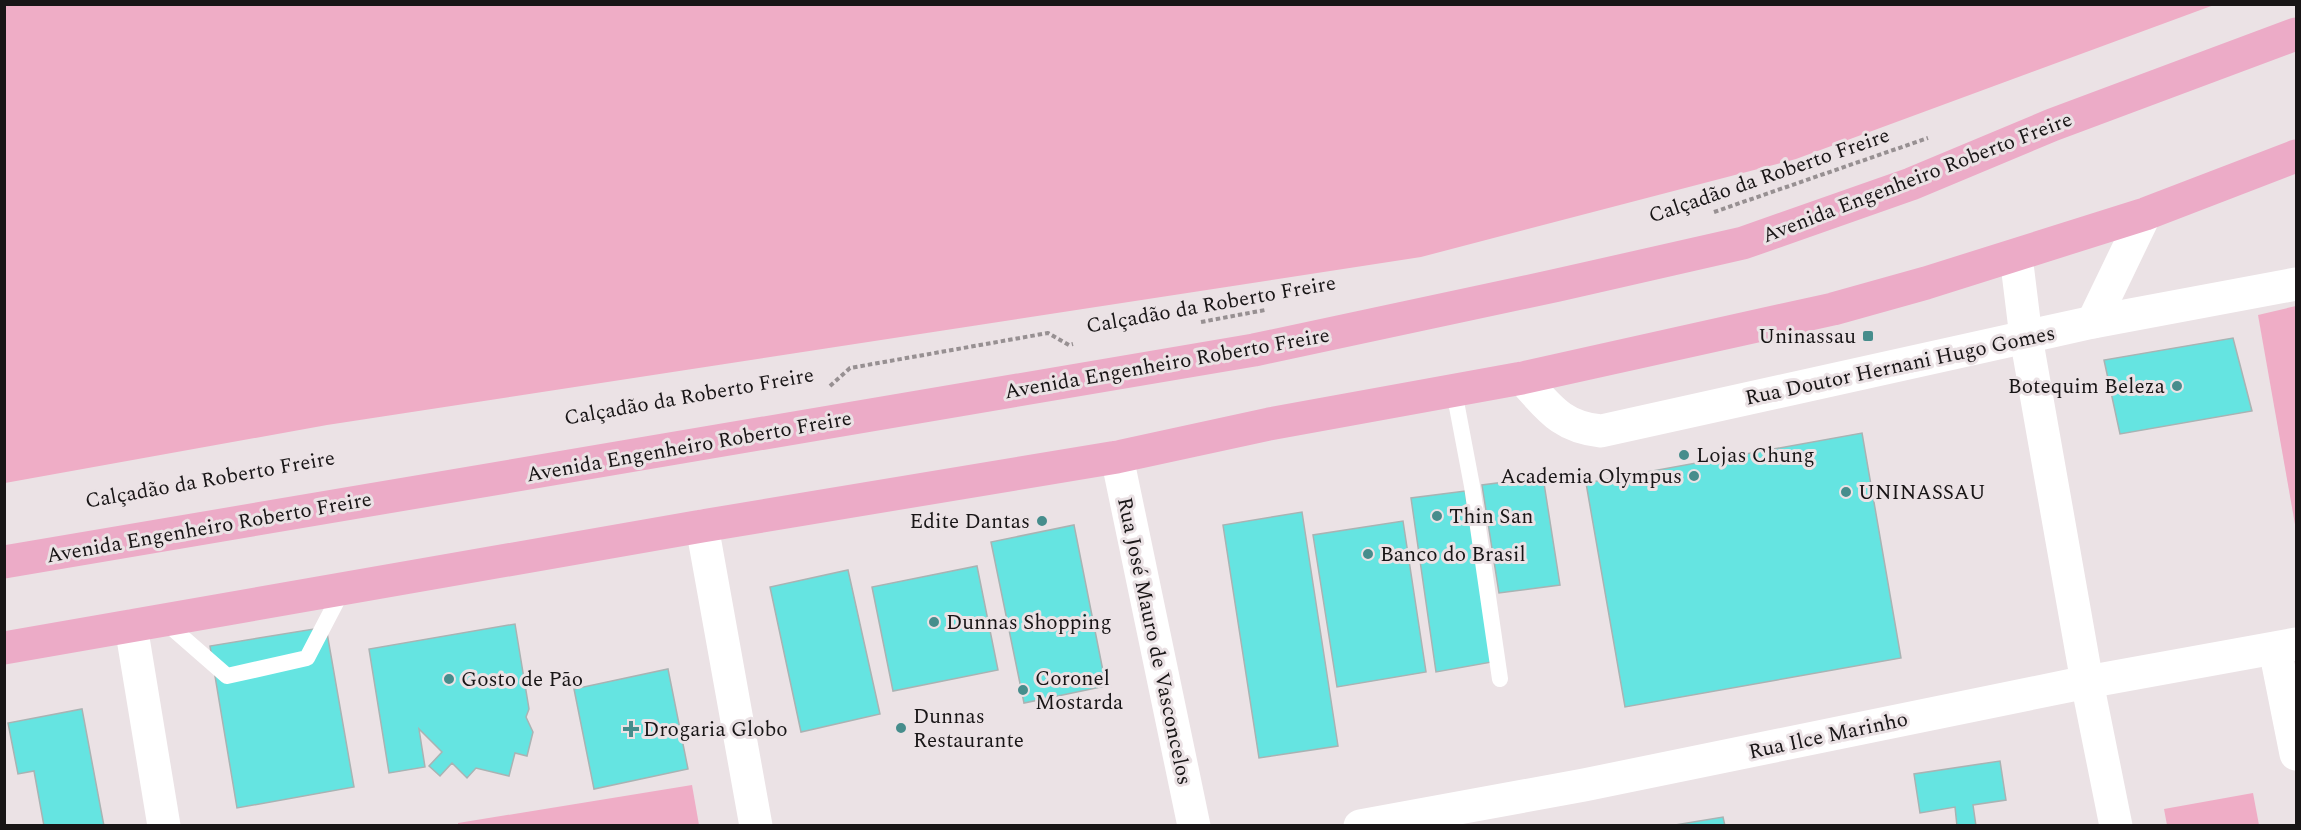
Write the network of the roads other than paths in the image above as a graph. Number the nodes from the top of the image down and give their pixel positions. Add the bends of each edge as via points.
1 (2296, 34) edge
2 (2296, 156) edge
3 (2145, 214) junction
4 (2016, 256) junction
5 (2296, 284) edge
6 (2093, 322) junction
7 (2026, 337) junction
8 (1522, 378) junction
9 (1454, 391) junction
10 (1117, 457) junction
11 (702, 526) junction
12 (4, 562) edge
13 (343, 589) junction
14 (163, 620) junction
15 (131, 626) junction
16 (2286, 646) edge
17 (4, 648) edge
18 (1500, 679) dead end
19 (2087, 682) junction
20 (2296, 754) edge
21 (164, 825) edge
22 (756, 825) edge
23 (1194, 825) edge
24 (1360, 825) edge
25 (2116, 825) edge

1 - 12 main road, Avenida Engenheiro Roberto Freire via 2052,124 1911,184 1743,243 1254,350
2 - 3 main road
3 - 4 main road
3 - 6 street
4 - 7 street
4 - 8 main road via 1833,309
5 - 6 street, Rua Doutor Hernani Hugo Gomes
6 - 7 street, Rua Doutor Hernani Hugo Gomes
7 - 8 street, Rua Doutor Hernani Hugo Gomes via 1601,430 1567,423
7 - 19 street
8 - 9 main road
9 - 10 main road via 1269,424
9 - 18 lane
10 - 11 main road
10 - 23 street, Rua José Mauro de Vasconcelos
11 - 13 main road
11 - 22 street
13 - 14 main road
13 - 14 lane via 307,658 227,676
14 - 15 main road
15 - 17 main road
15 - 21 street
16 - 19 street, Rua Ilce Marinho
16 - 20 street
19 - 24 street, Rua Ilce Marinho via 1584,785
19 - 25 street

